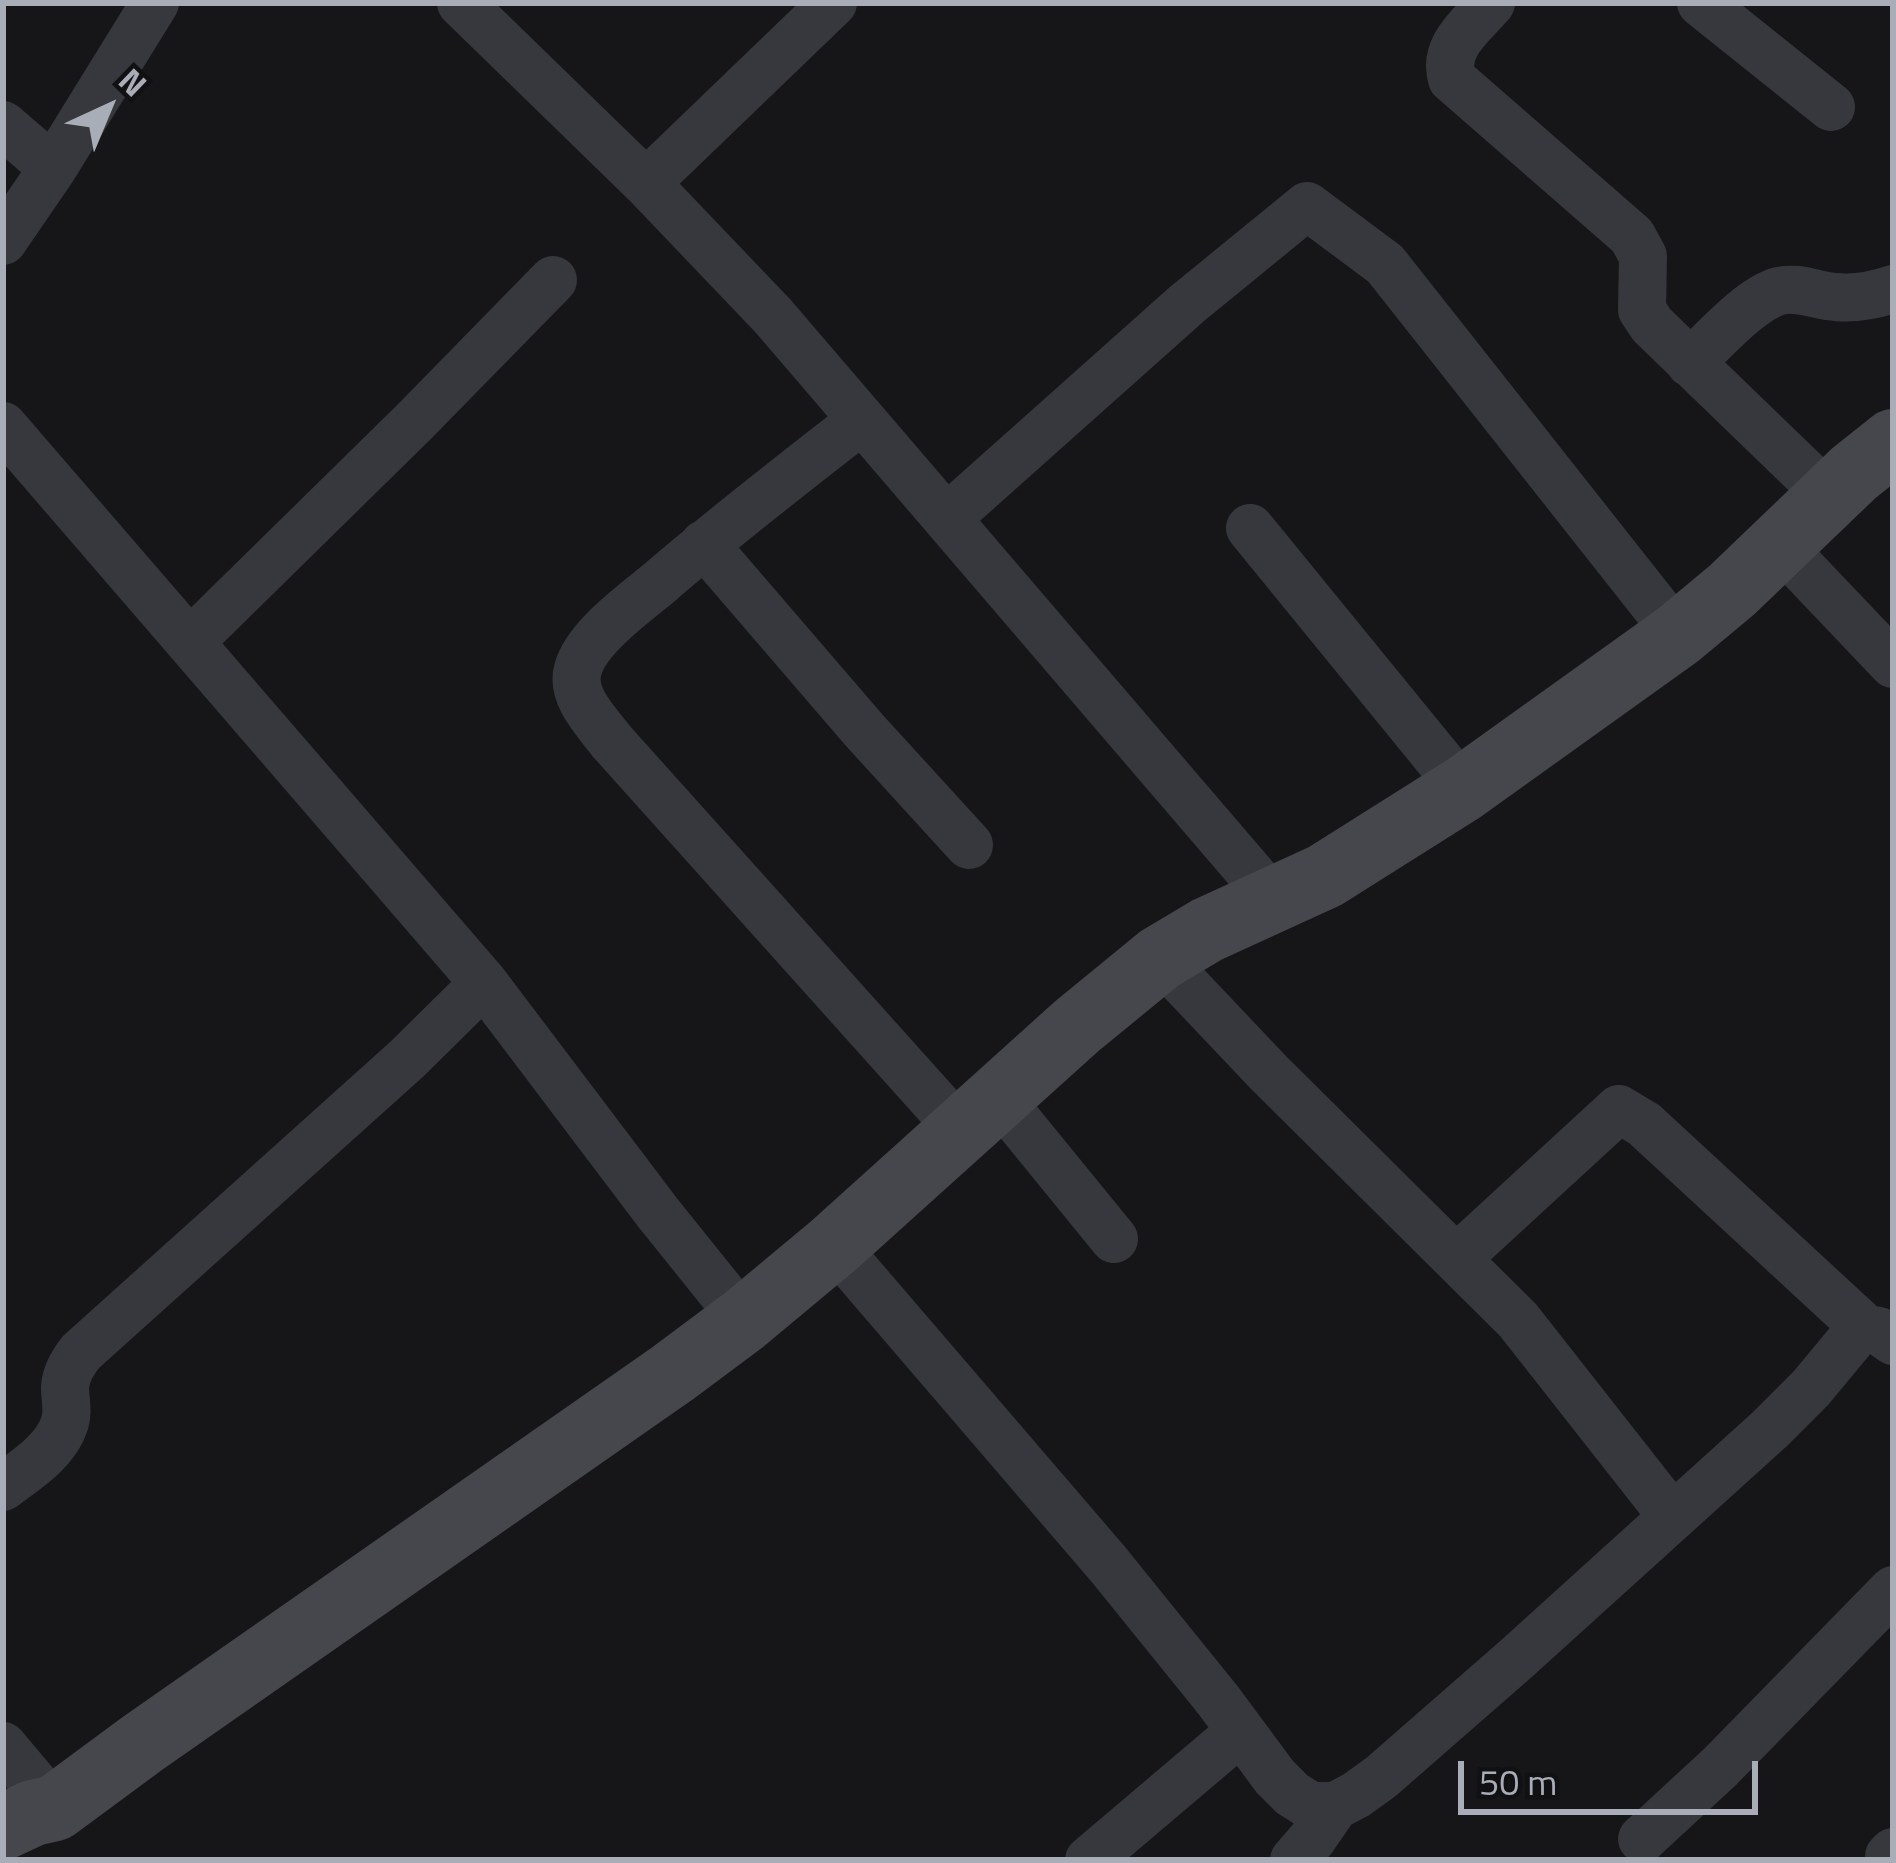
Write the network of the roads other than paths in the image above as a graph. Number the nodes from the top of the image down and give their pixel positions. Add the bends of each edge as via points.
1 (461, 3) edge
2 (833, 3) edge
3 (1491, 3) edge
4 (1701, 3) edge
5 (142, 8) edge
6 (1831, 106) dead end
7 (3, 125) edge
8 (52, 167) junction
9 (646, 183) junction
10 (3, 241) edge
11 (553, 280) dead end
12 (1893, 289) edge
13 (1690, 363) junction
14 (862, 419) junction
15 (3, 426) edge
16 (1893, 442) edge
17 (1829, 496) junction
18 (947, 518) junction
19 (1250, 528) dead end
20 (1778, 543) junction
21 (704, 544) junction
22 (1678, 635) junction
23 (190, 641) junction
24 (1893, 664) edge
25 (1463, 789) junction
26 (969, 845) dead end
27 (1273, 898) junction
28 (1160, 958) junction
29 (484, 983) junction
30 (980, 1115) junction
31 (1114, 1239) dead end
32 (834, 1246) junction
33 (1457, 1258) junction
34 (744, 1320) junction
35 (1880, 1335) edge
36 (3, 1487) edge
37 (1672, 1516) junction
38 (1893, 1590) edge
39 (1241, 1731) junction
40 (3, 1746) edge
41 (1335, 1806) junction
42 (30, 1816) edge
43 (1642, 1839) dead end
44 (1089, 1860) edge
45 (1294, 1860) edge

1 - 9 street
2 - 9 street
3 - 13 street via 1452,50 1452,79 1632,236 1643,256 1642,310
4 - 6 street
5 - 8 street
7 - 8 street
8 - 10 street
9 - 14 street
11 - 23 street
12 - 13 street via 1839,298 1780,290
13 - 17 street
14 - 18 street
14 - 21 street
15 - 23 street
16 - 17 street
17 - 20 street
18 - 22 street via 1307,206 1385,264
18 - 27 street
19 - 25 street
20 - 22 street
20 - 24 street
21 - 26 street
21 - 30 street via 586,651 576,672 589,712
22 - 25 street
23 - 29 street
25 - 27 street via 1325,876
27 - 28 street
28 - 30 street
28 - 33 street
29 - 34 street
29 - 36 street via 81,1352 65,1384 64,1426
30 - 31 street
30 - 32 street
32 - 34 street
32 - 39 street
33 - 35 street via 1619,1109
33 - 37 street via 1518,1320
34 - 42 street
35 - 37 street via 1855,1335 1770,1429
37 - 41 street via 1381,1778
38 - 43 street
39 - 41 street via 1292,1794 1311,1806
39 - 44 street
40 - 42 street
41 - 45 street

